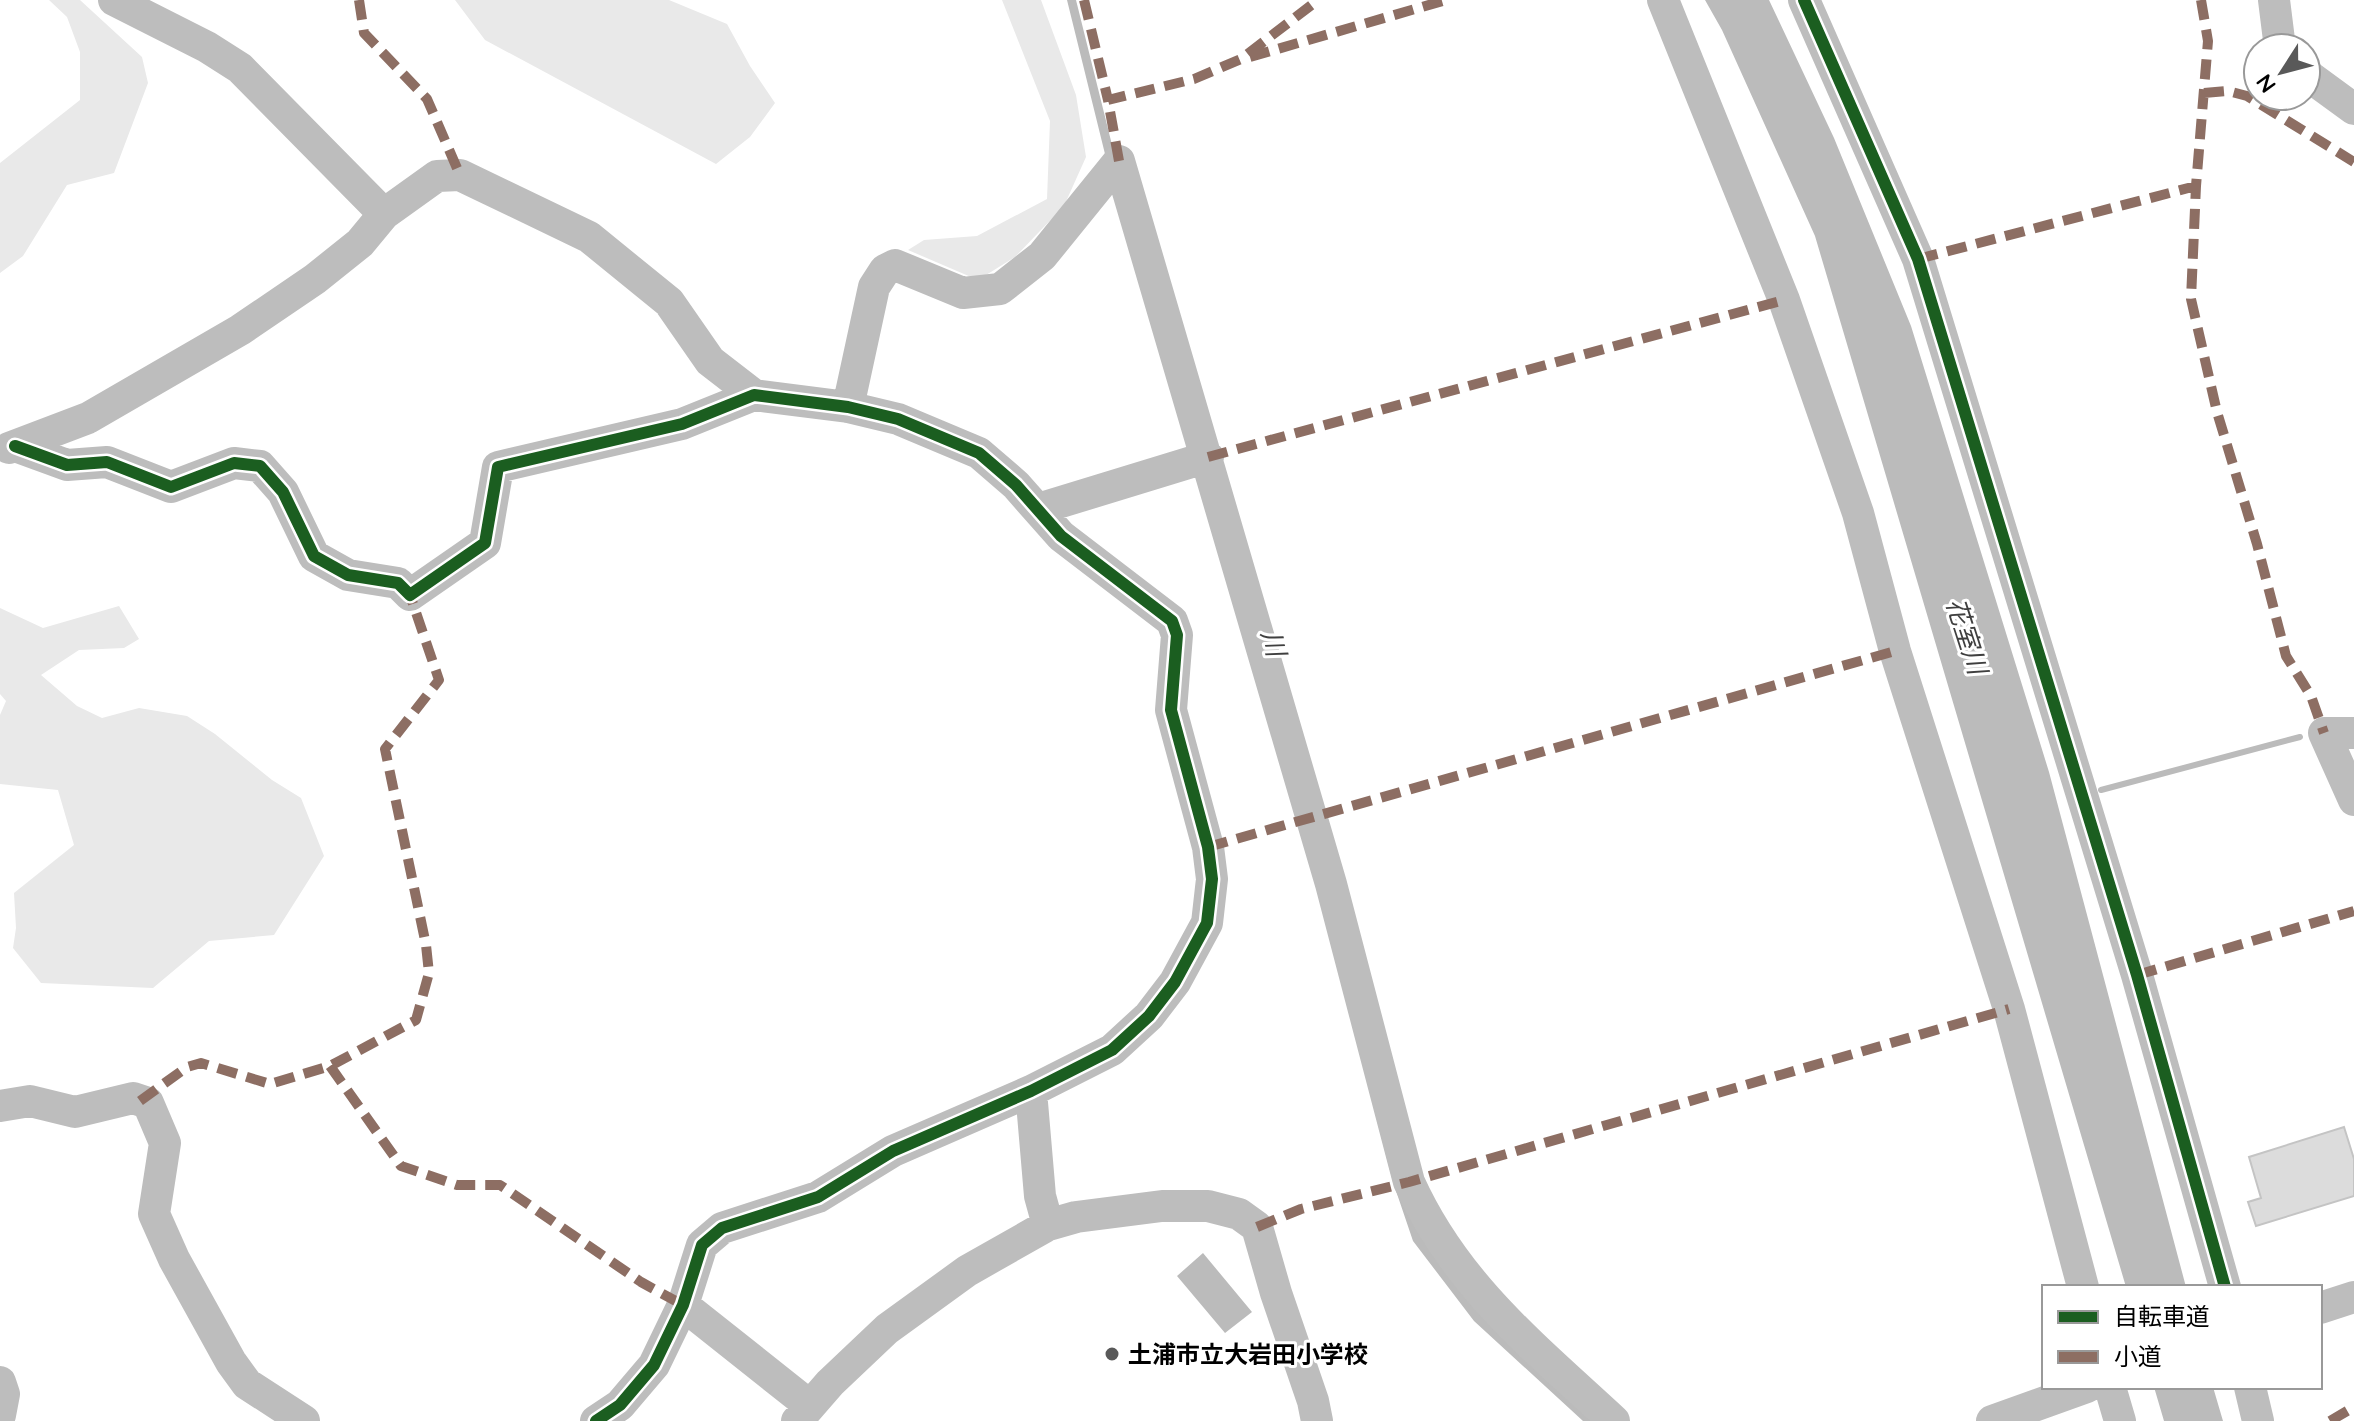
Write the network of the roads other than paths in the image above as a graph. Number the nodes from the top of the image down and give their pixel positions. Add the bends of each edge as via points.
1 (114, 0) edge
2 (1663, 0) edge
3 (1804, 0) edge
4 (2274, 0) edge
5 (2278, 32) edge
6 (2322, 86) edge
7 (2354, 109) edge
8 (384, 214) junction
9 (754, 395) junction
10 (848, 407) junction
11 (8, 448) edge
12 (1208, 457) junction
13 (1038, 509) junction
14 (2354, 733) edge
15 (2354, 800) edge
16 (1031, 1091) junction
17 (0, 1106) edge
18 (1048, 1225) junction
19 (2082, 1285) edge
20 (2224, 1285) edge
21 (2354, 1297) edge
22 (683, 1305) junction
23 (2322, 1307) edge
24 (0, 1382) edge
25 (2081, 1389) edge
26 (2111, 1389) edge
27 (2250, 1389) edge
28 (803, 1413) edge
29 (0, 1415) edge
30 (304, 1421) edge
31 (596, 1421) edge
32 (1317, 1421) edge
33 (1614, 1421) edge
34 (1992, 1421) edge
35 (2120, 1421) edge
36 (2258, 1421) edge

1 - 8 street via 240,68
2 - 19 street via 1784,300 1858,513 1895,651 2009,1009
3 - 20 street via 1918,259 2137,975
4 - 5 street
6 - 7 street
8 - 9 street via 437,176 460,175 589,237 669,302 710,361
8 - 11 street via 338,261 240,330 88,418
9 - 10 street
9 - 11 street via 682,424 498,467 485,543 410,595 398,583 348,575 314,556 283,492 260,466 234,463 171,487 107,462 67,465
10 - 12 street via 874,287 885,270 895,265 963,293 1000,289 1042,256 1119,161
10 - 13 street via 898,419 979,453
12 - 13 street
12 - 33 street via 1331,884 1409,1182 1425,1216 1469,1280
13 - 16 street via 1061,536 1172,621 1177,635 1171,710 1212,879 1207,923 1175,982 1149,1016 1112,1050
14 - 15 street via 2324,733
16 - 18 street via 1040,1196
16 - 22 street via 893,1151 818,1197 722,1228 702,1245
17 - 30 street via 30,1101 75,1112 133,1098 148,1103 165,1143 154,1214 174,1259 247,1384
18 - 28 street via 967,1271 887,1329
18 - 32 street via 1162,1206 1208,1206 1239,1214 1257,1227
21 - 23 street
22 - 28 street
22 - 31 street via 654,1365 620,1405
24 - 29 street
25 - 34 street
26 - 35 street
27 - 36 street

